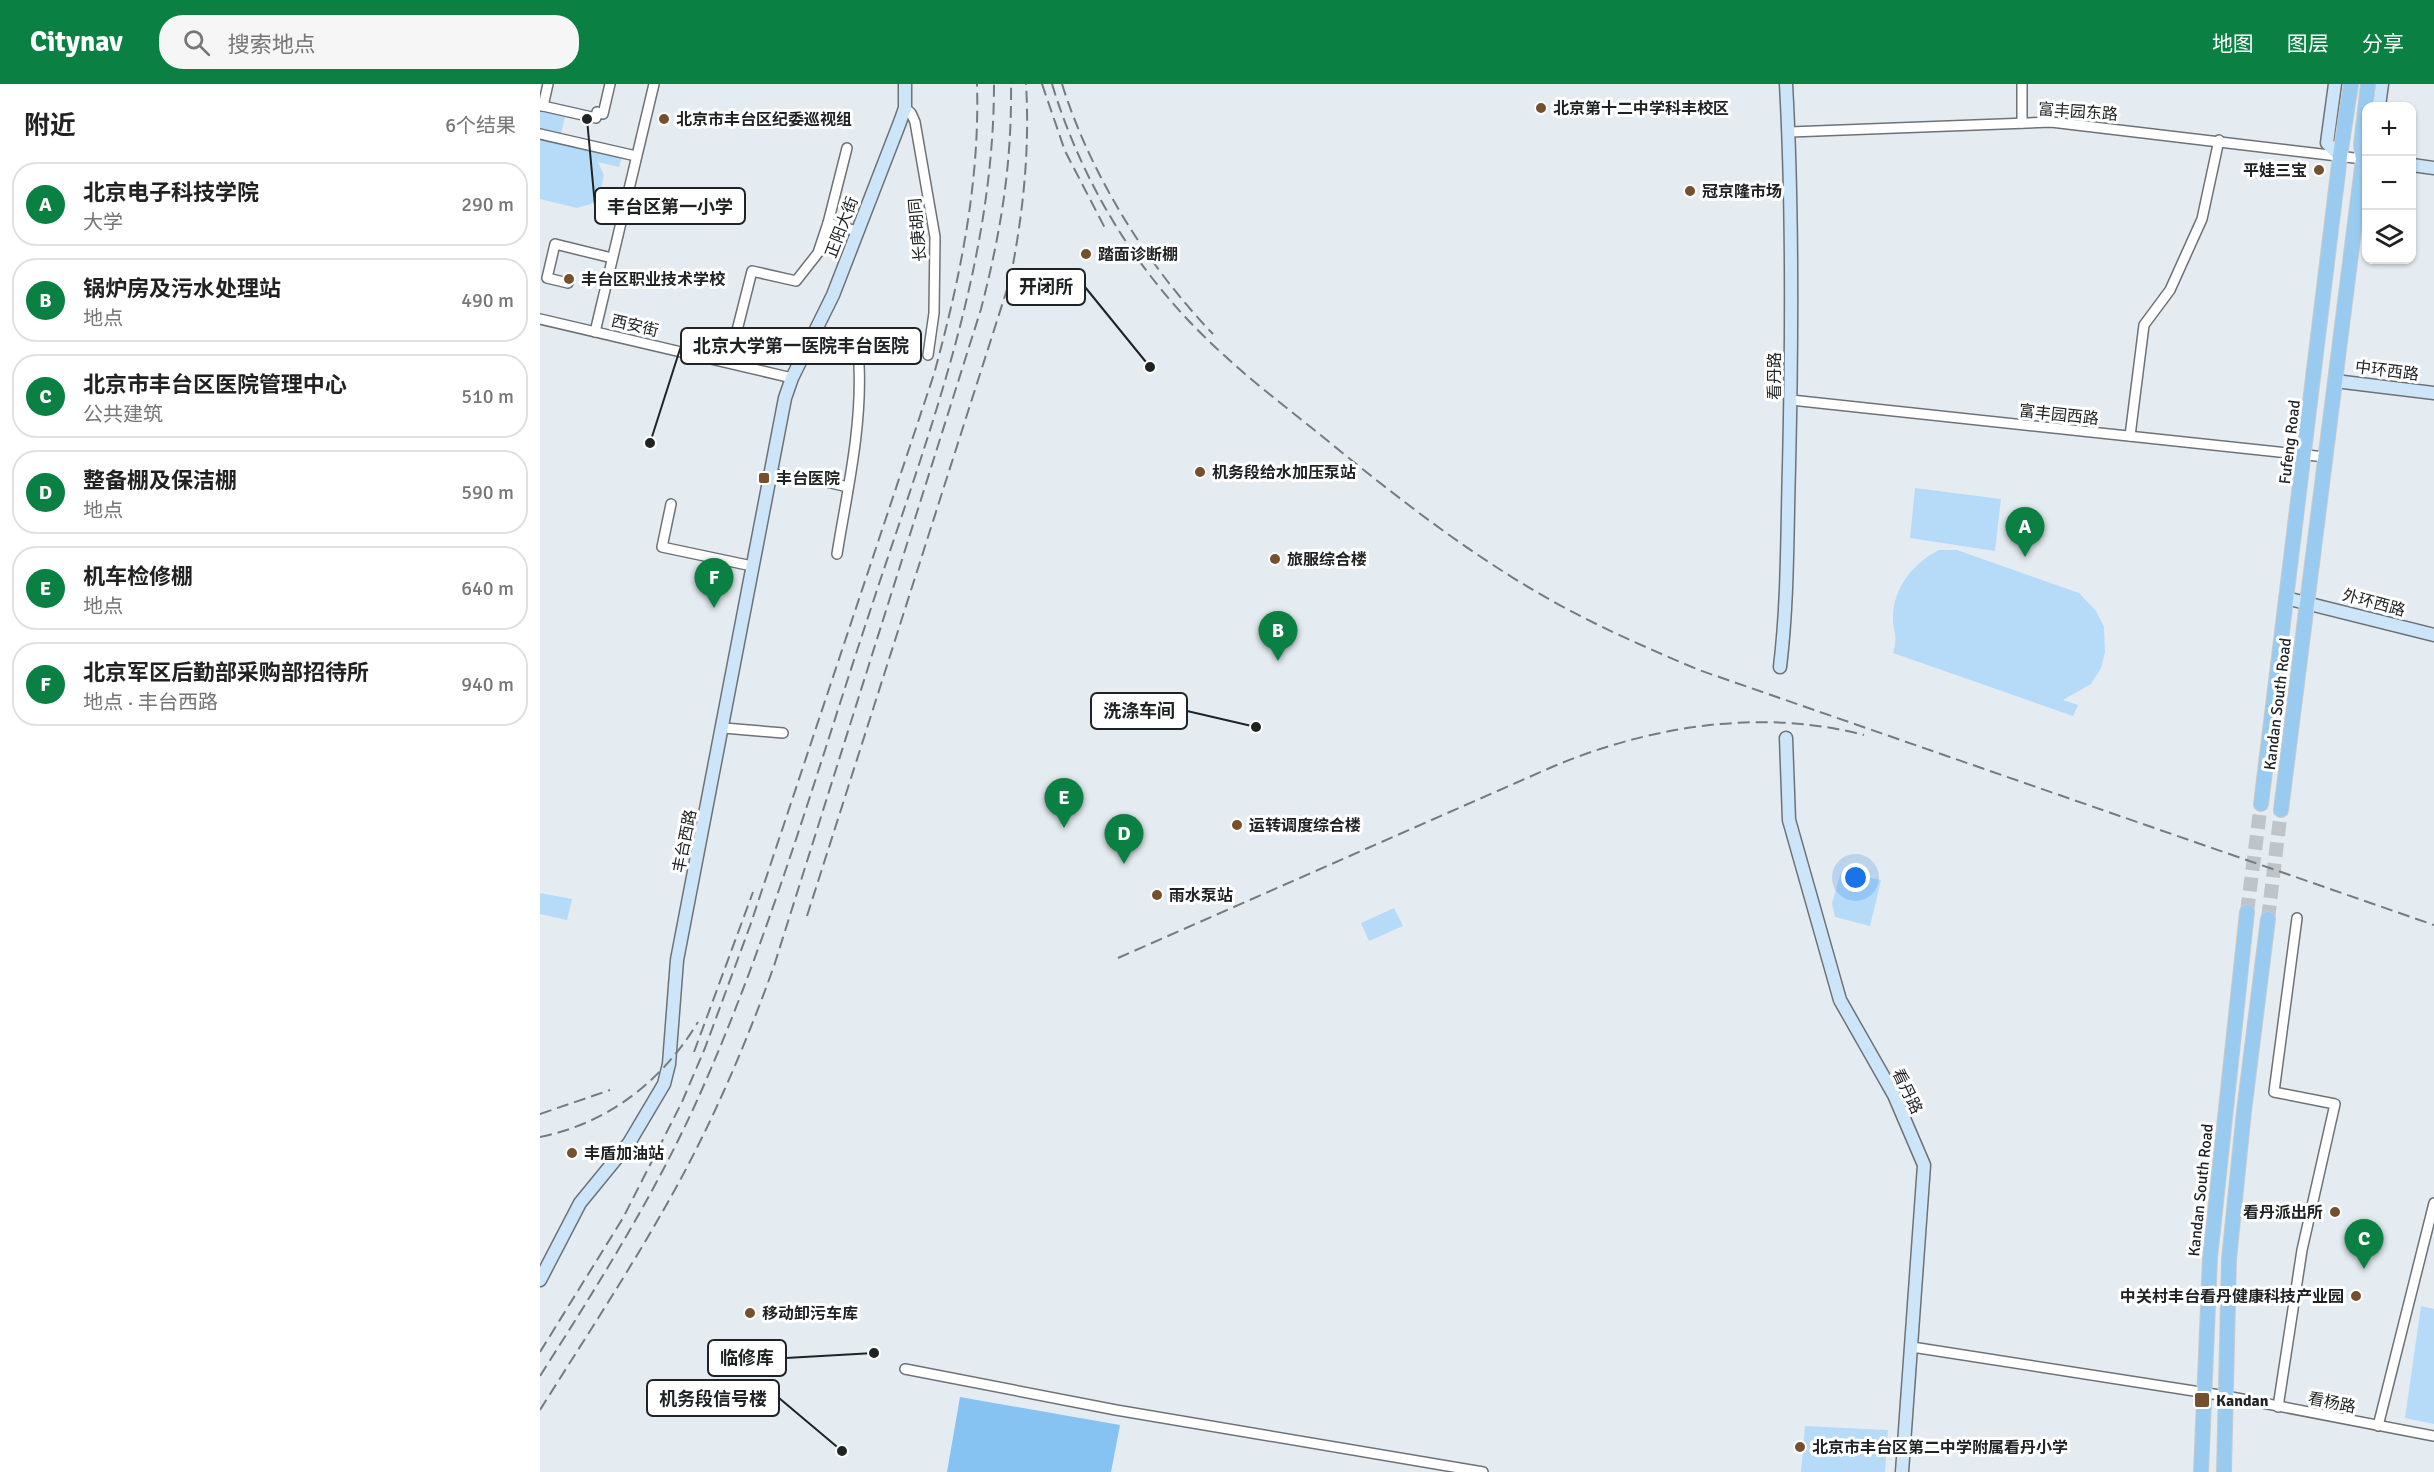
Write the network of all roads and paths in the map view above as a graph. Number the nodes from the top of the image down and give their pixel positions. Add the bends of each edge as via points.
1 (548, 84) edge
2 (610, 84) edge
3 (654, 84) edge
4 (904, 84) edge
5 (1786, 84) edge
6 (2022, 84) edge
7 (2335, 84) edge
8 (2351, 84) edge
9 (2368, 84) edge
10 (2382, 84) edge
11 (2380, 102) edge
12 (541, 106) edge
13 (905, 108) junction
14 (2022, 123) junction
15 (1790, 132) junction
16 (540, 134) edge
17 (2219, 140) junction
18 (847, 148) dead end
19 (636, 156) junction
20 (2340, 156) junction
21 (2364, 156) edge
22 (2362, 158) edge
23 (2416, 166) edge
24 (2434, 168) edge
25 (2362, 180) edge
26 (828, 223) junction
27 (857, 231) junction
28 (612, 258) junction
29 (568, 283) dead end
30 (540, 319) edge
31 (595, 332) junction
32 (927, 355) dead end
33 (729, 362) junction
34 (859, 365) dead end
35 (792, 378) junction
36 (2335, 381) junction
37 (2434, 393) edge
38 (1791, 400) junction
39 (2130, 436) junction
40 (2304, 455) junction
41 (2325, 457) junction
42 (770, 474) junction
43 (848, 487) junction
44 (671, 504) dead end
45 (837, 554) dead end
46 (752, 566) junction
47 (2286, 598) junction
48 (2306, 602) junction
49 (2434, 635) edge
50 (1780, 667) dead end
51 (724, 728) junction
52 (783, 734) dead end
53 (1786, 738) dead end
54 (2261, 804) tunnel mouth
55 (2281, 810) tunnel mouth
56 (2247, 912) tunnel mouth
57 (2297, 918) dead end
58 (2268, 920) tunnel mouth
59 (2434, 1203) edge
60 (540, 1280) edge
61 (1912, 1347) junction
62 (905, 1370) dead end
63 (2205, 1395) junction
64 (2226, 1396) junction
65 (2278, 1407) junction
66 (2378, 1426) junction
67 (2434, 1436) edge
68 (1483, 1472) edge
69 (1902, 1472) edge
70 (2201, 1472) edge
71 (2224, 1472) edge

1 - 12 street
2 - 12 street via 603,114 597,112 596,118
3 - 19 street
4 - 13 street, 正阳大街
5 - 15 street, 看丹路
6 - 14 street
7 - 20 street via 2327,143
8 - 20 main road, Fufeng Road
9 - 21 main road via 2361,145
10 - 11 street
13 - 27 street, 正阳大街
13 - 32 street, 长庚胡同 via 915,122 935,237 934,313
14 - 15 street, 富丰园东路
14 - 17 street, 富丰园东路 via 2052,122
15 - 38 street, 看丹路
16 - 19 street
17 - 20 street, 富丰园东路
17 - 39 street via 2202,219 2170,290 2144,325
18 - 26 street
19 - 28 street
20 - 22 street, 富丰园东路
20 - 40 main road, Fufeng Road
23 - 24 street
25 - 36 main road
26 - 27 street
26 - 33 street via 818,253 796,281 752,271
27 - 35 street, 正阳大街 via 826,310
28 - 29 street via 555,244 547,278
28 - 31 street
30 - 31 street, 西安街
31 - 33 street, 西安街
33 - 35 street, 西安街
34 - 43 street via 860,390
35 - 42 street, 丰台西路
36 - 37 street, 中环西路
36 - 41 main road
38 - 39 street, 富丰园西路
38 - 50 street, 看丹路 via 1785,628
39 - 40 street, 富丰园西路
40 - 41 street, 富丰园西路
40 - 47 main road, Fufeng Road
41 - 48 main road
42 - 43 street
42 - 46 street, 丰台西路
43 - 45 street
44 - 46 street via 662,547
46 - 51 street, 丰台西路
47 - 48 street, 外环西路
47 - 54 main road, Fufeng Road
48 - 49 street, 外环西路
48 - 55 main road, Kandan South Road
51 - 52 street
51 - 60 street, 丰台西路 via 677,960 664,1084 629,1143 580,1203
53 - 61 street, 看丹路 via 1789,820 1840,1000 1894,1095 1924,1165
56 - 63 main road, Kandan South Road via 2210,1258
57 - 65 street via 2274,1092 2335,1104 2302,1250
58 - 64 main road via 2229,1259
59 - 66 street
61 - 63 street, 看杨路
61 - 69 street, 看丹路
62 - 68 street
63 - 64 street, 看杨路
63 - 70 main road, Kandan South Road
64 - 65 street, 看杨路
64 - 71 main road
65 - 66 street, 看杨路
66 - 67 street, 看杨路

